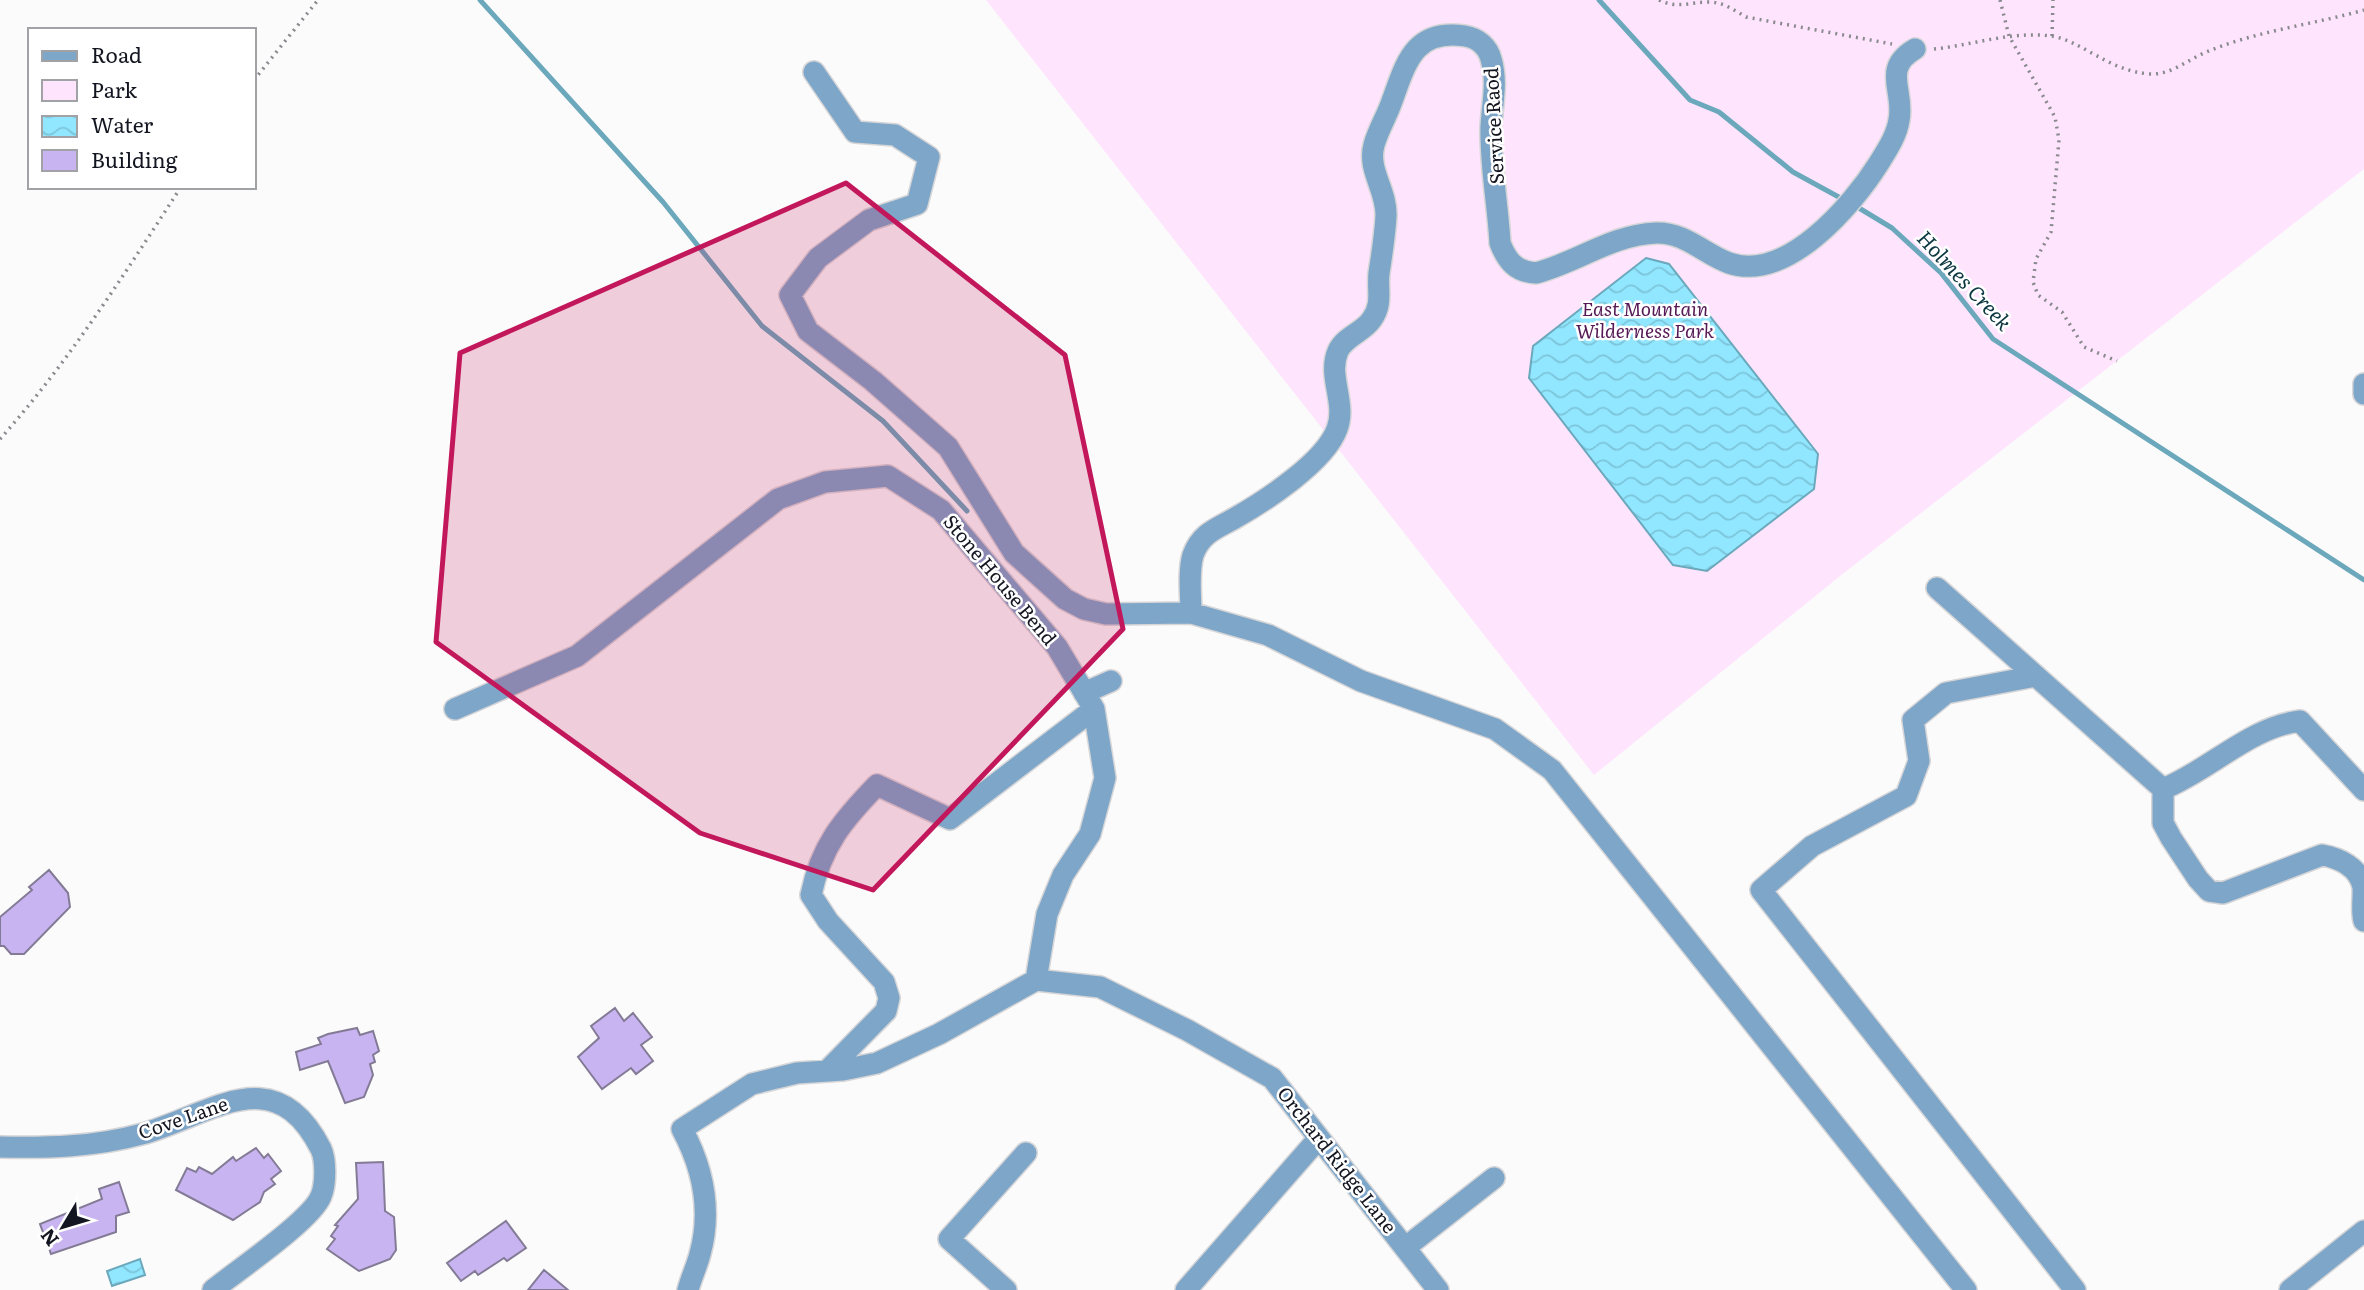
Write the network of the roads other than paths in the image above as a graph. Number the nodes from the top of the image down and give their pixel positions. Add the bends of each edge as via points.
1 (1915, 49) road end
2 (814, 72) dead end
3 (1937, 588) dead end
4 (1191, 613) junction
5 (2036, 676) junction
6 (1111, 681) dead end
7 (1089, 701) junction
8 (455, 709) dead end
9 (2163, 789) junction
10 (2364, 790) edge
11 (2364, 921) edge
12 (1036, 979) junction
13 (827, 1071) junction
14 (1318, 1138) junction
15 (0, 1147) edge
16 (1026, 1153) dead end
17 (1494, 1178) dead end
18 (2364, 1231) edge
19 (1406, 1247) junction
20 (213, 1290) edge
21 (688, 1290) edge
22 (1006, 1290) edge
23 (1186, 1290) edge
24 (1438, 1290) edge
25 (1966, 1290) edge
26 (2075, 1290) edge
27 (2290, 1290) edge

1 - 4 street, Service Raod via 1904,55 1897,68 1899,120 1889,147 1862,191 1791,254 1772,263 1741,266 1680,236 1654,233 1615,240 1536,273 1514,266 1500,243 1490,55 1483,44 1459,35 1414,49 1404,64 1372,153 1387,200 1380,300 1371,321 1338,352 1335,370 1342,415 1336,432 1276,491 1202,539 1193,557
2 - 4 street via 855,132 895,135 929,157 917,204 869,220 818,258 790,295 808,331 947,447 1014,553 1065,599 1105,614
3 - 5 street
4 - 25 street via 1268,635 1361,681 1495,729 1552,770
5 - 9 street
5 - 26 street via 1946,693 1913,720 1919,761 1906,796 1812,846 1761,890
6 - 7 street
7 - 8 street, Stone House Bend via 1057,647 941,510 888,476 825,481 778,499 577,656
7 - 12 street, Stone House Bend via 1105,778 1090,834 1063,875 1047,914
7 - 13 street via 950,820 877,785 842,820 817,867 811,895 828,921 884,982 890,998 886,1011
9 - 10 street via 2277,724 2300,721
9 - 11 street via 2163,823 2209,891 2223,893 2322,855 2337,858 2355,871 2364,888
12 - 13 street via 877,1063
12 - 14 street, Orchard Ridge Lane via 1100,987 1187,1030 1272,1078
13 - 21 street via 752,1084 682,1129 699,1164 706,1201 702,1245
14 - 19 street, Orchard Ridge Lane
14 - 23 street
15 - 20 street, Cove Lane via 75,1147 142,1134 243,1098 269,1100 293,1110 311,1130 325,1157 321,1197 299,1222
16 - 22 street via 949,1239
17 - 19 street
18 - 27 street
19 - 24 street, Orchard Ridge Lane

